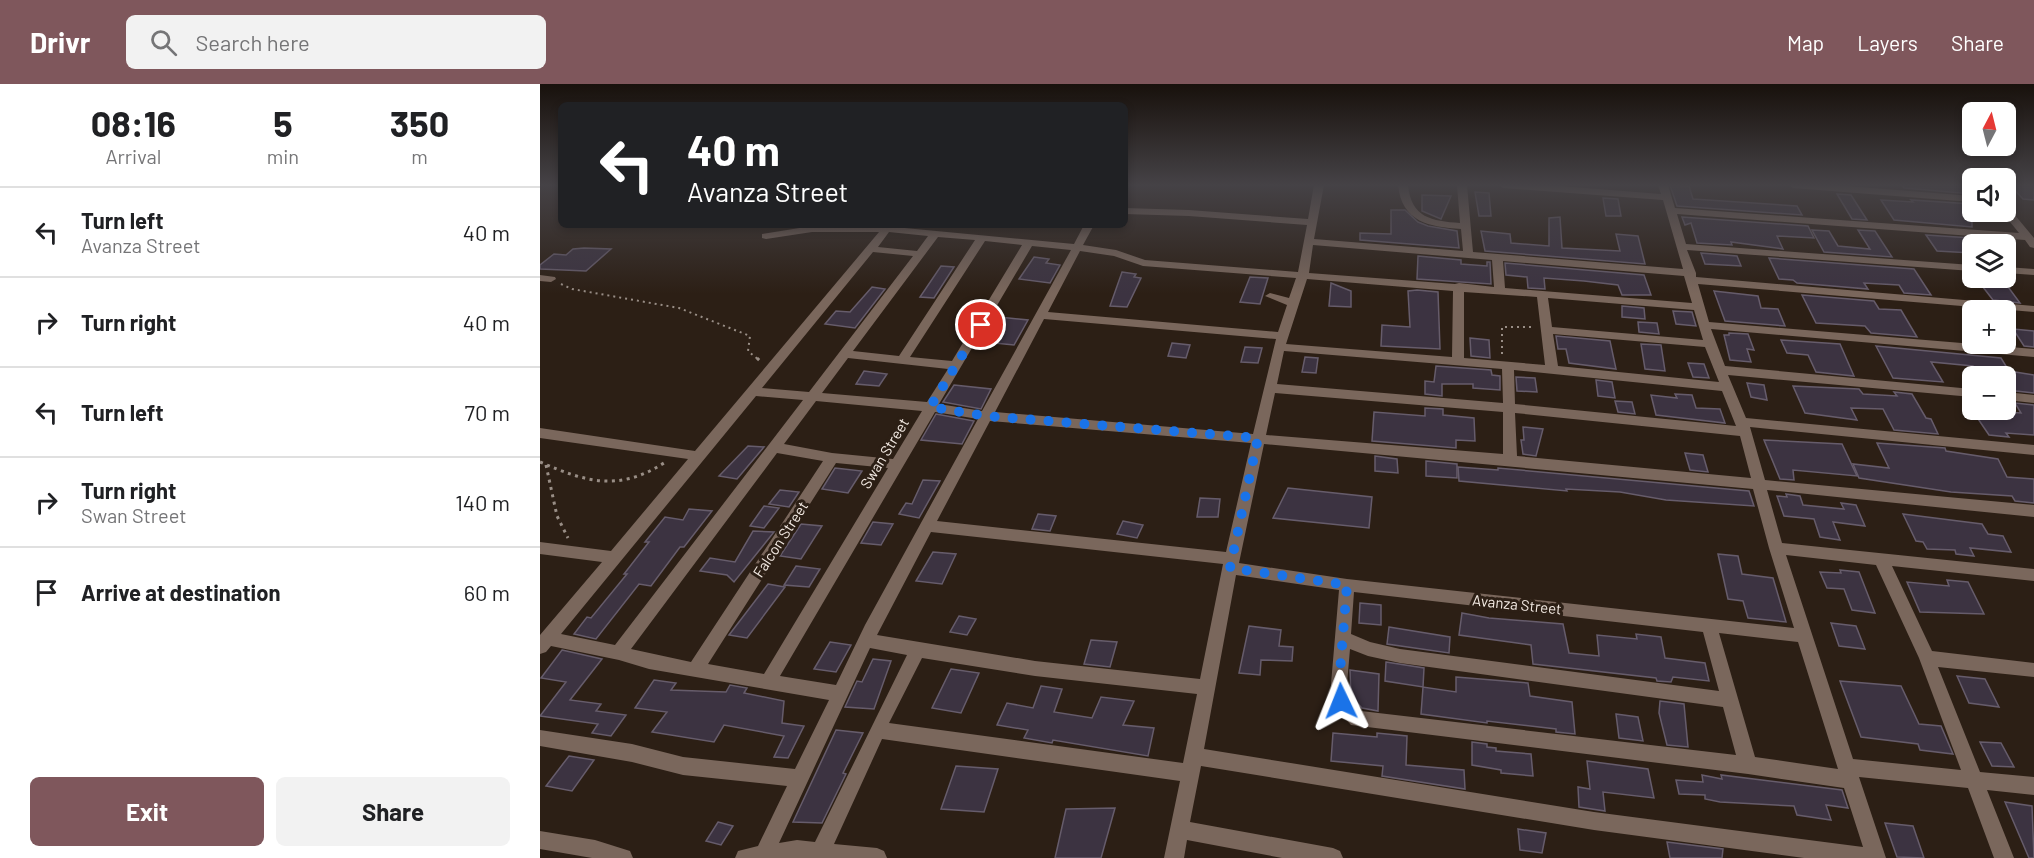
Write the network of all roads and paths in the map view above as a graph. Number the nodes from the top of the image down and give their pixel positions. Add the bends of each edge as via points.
1 (1297, 221) edge
2 (1431, 221) edge
3 (1465, 221) edge
4 (1675, 221) edge
5 (1793, 221) edge
6 (1312, 222) joint
7 (2016, 222) edge
8 (1465, 226) junction
9 (850, 228) edge
10 (887, 228) edge
11 (895, 228) edge
12 (1087, 228) edge
13 (935, 234) junction
14 (766, 236) dead end
15 (981, 239) junction
16 (2031, 241) edge
17 (1308, 242) junction
18 (1028, 244) junction
19 (1076, 247) junction
20 (1683, 247) junction
21 (870, 249) junction
22 (919, 254) junction
23 (1468, 255) junction
24 (1497, 258) junction
25 (1962, 267) edge
26 (2016, 271) edge
27 (2034, 272) edge
28 (1303, 274) junction
29 (1691, 276) junction
30 (546, 278) edge
31 (1459, 286) junction
32 (1500, 290) junction
33 (1542, 295) junction
34 (1270, 296) dead end
35 (1293, 303) junction
36 (1700, 308) junction
37 (2034, 309) edge
38 (1039, 315) junction
39 (1704, 325) junction
40 (1547, 330) junction
41 (1281, 342) junction
42 (1710, 344) junction
43 (2034, 353) edge
44 (846, 354) junction
45 (903, 359) junction
46 (1458, 362) junction
47 (1505, 365) junction
48 (957, 366) junction
49 (770, 370) junction
50 (1552, 370) junction
51 (1720, 370) junction
52 (1727, 387) junction
53 (1270, 388) junction
54 (753, 392) junction
55 (1962, 392) edge
56 (815, 396) junction
57 (2016, 397) edge
58 (2034, 399) edge
59 (930, 407) junction
60 (1508, 408) junction
61 (986, 416) junction
62 (1743, 427) junction
63 (540, 433) edge
64 (1258, 438) junction
65 (776, 448) junction
66 (2034, 450) edge
67 (674, 453) junction
68 (699, 456) junction
69 (832, 458) junction
70 (1510, 460) junction
71 (540, 462) edge
72 (545, 464) junction
73 (896, 464) junction
74 (1760, 485) junction
75 (2034, 511) edge
76 (927, 526) junction
77 (540, 548) edge
78 (1776, 548) junction
79 (575, 553) junction
80 (614, 557) junction
81 (1881, 559) junction
82 (1231, 563) junction
83 (2034, 576) edge
84 (1347, 585) junction
85 (1709, 626) junction
86 (1804, 636) junction
87 (1343, 638) junction
88 (866, 640) junction
89 (544, 642) edge
90 (917, 651) junction
91 (619, 653) junction
92 (1927, 658) junction
93 (696, 668) junction
94 (2034, 670) edge
95 (769, 681) junction
96 (1206, 687) junction
97 (840, 694) junction
98 (1729, 700) junction
99 (877, 730) junction
100 (540, 738) edge
101 (1191, 764) junction
102 (1748, 765) junction
103 (1849, 774) junction
104 (799, 778) junction
105 (1974, 780) junction
106 (2034, 786) edge
107 (1178, 828) junction
108 (540, 840) edge
109 (821, 850) junction
110 (763, 856) edge
111 (623, 858) edge
112 (745, 858) edge
113 (877, 858) edge
114 (1174, 858) edge
115 (1333, 858) edge
116 (1876, 858) edge
117 (2004, 858) edge

1 - 6 street
2 - 8 street
3 - 8 street
4 - 20 street
5 - 16 street
6 - 17 street
7 - 16 street
8 - 23 street
9 - 14 street
10 - 21 street
11 - 13 street
12 - 19 street
13 - 15 street
13 - 22 street
15 - 18 street
15 - 45 street
17 - 23 street
17 - 28 street
18 - 19 street
18 - 48 street, Swan Street
19 - 28 street via 1143,263
19 - 38 street
20 - 25 street
20 - 29 street
21 - 22 street
21 - 49 street
22 - 44 street
23 - 24 street
24 - 29 street
24 - 32 street
26 - 27 street
28 - 31 street
28 - 35 street
29 - 36 street
29 - 37 street
30 - 49 path via 572,289 679,308 750,336 748,351
31 - 32 street
31 - 46 street
32 - 33 street
33 - 36 street
33 - 40 street
34 - 35 street
35 - 41 street
36 - 39 street
38 - 41 street
38 - 61 street
39 - 42 street
39 - 43 street
40 - 42 street
40 - 47 path via 1521,325 1502,327
40 - 50 street
41 - 46 street
41 - 53 street
42 - 51 street
44 - 45 street
44 - 56 street
45 - 48 street
46 - 47 street
47 - 50 street
47 - 60 street
48 - 59 street, Swan Street
49 - 54 street
50 - 52 street
51 - 52 street
51 - 55 street
52 - 62 street
53 - 60 street
53 - 64 street
54 - 56 street
54 - 68 street
56 - 59 street
56 - 65 street
57 - 58 street
59 - 61 street
59 - 73 street, Swan Street
60 - 62 street
60 - 70 street
61 - 64 street
61 - 76 street
62 - 66 street
62 - 74 street
63 - 67 street
64 - 70 street
64 - 82 street
65 - 69 street
65 - 91 street
67 - 68 street
67 - 72 path via 646,474 619,481 591,482 567,476
68 - 80 street
69 - 73 street
69 - 93 street, Falcon Street
70 - 74 street
71 - 72 path
72 - 79 path via 557,516
73 - 95 street, Swan Street
74 - 75 street
74 - 78 street
76 - 82 street, Avanza Street
76 - 88 street
77 - 79 street
78 - 81 street
78 - 86 street
79 - 80 street
80 - 89 street
81 - 83 street
81 - 92 street
82 - 84 street, Avanza Street
82 - 96 street
84 - 85 street, Avanza Street
84 - 87 street
85 - 86 street, Avanza Street
85 - 98 street
86 - 103 street
87 - 98 street via 1400,656
87 - 102 street via 1341,701 1357,719
88 - 90 street
88 - 97 street
89 - 91 street
90 - 96 street via 1130,681
90 - 99 street
91 - 93 street
92 - 94 street
92 - 105 street
93 - 95 street
95 - 97 street
96 - 101 street
97 - 104 street
98 - 102 street
99 - 101 street
99 - 109 street
100 - 104 street via 683,766
101 - 107 street
101 - 116 street
102 - 103 street
103 - 105 street
103 - 116 street
104 - 110 street
105 - 106 street
105 - 117 street
107 - 114 street
107 - 115 street
108 - 111 street
109 - 110 street via 796,849
109 - 113 street
110 - 112 street

